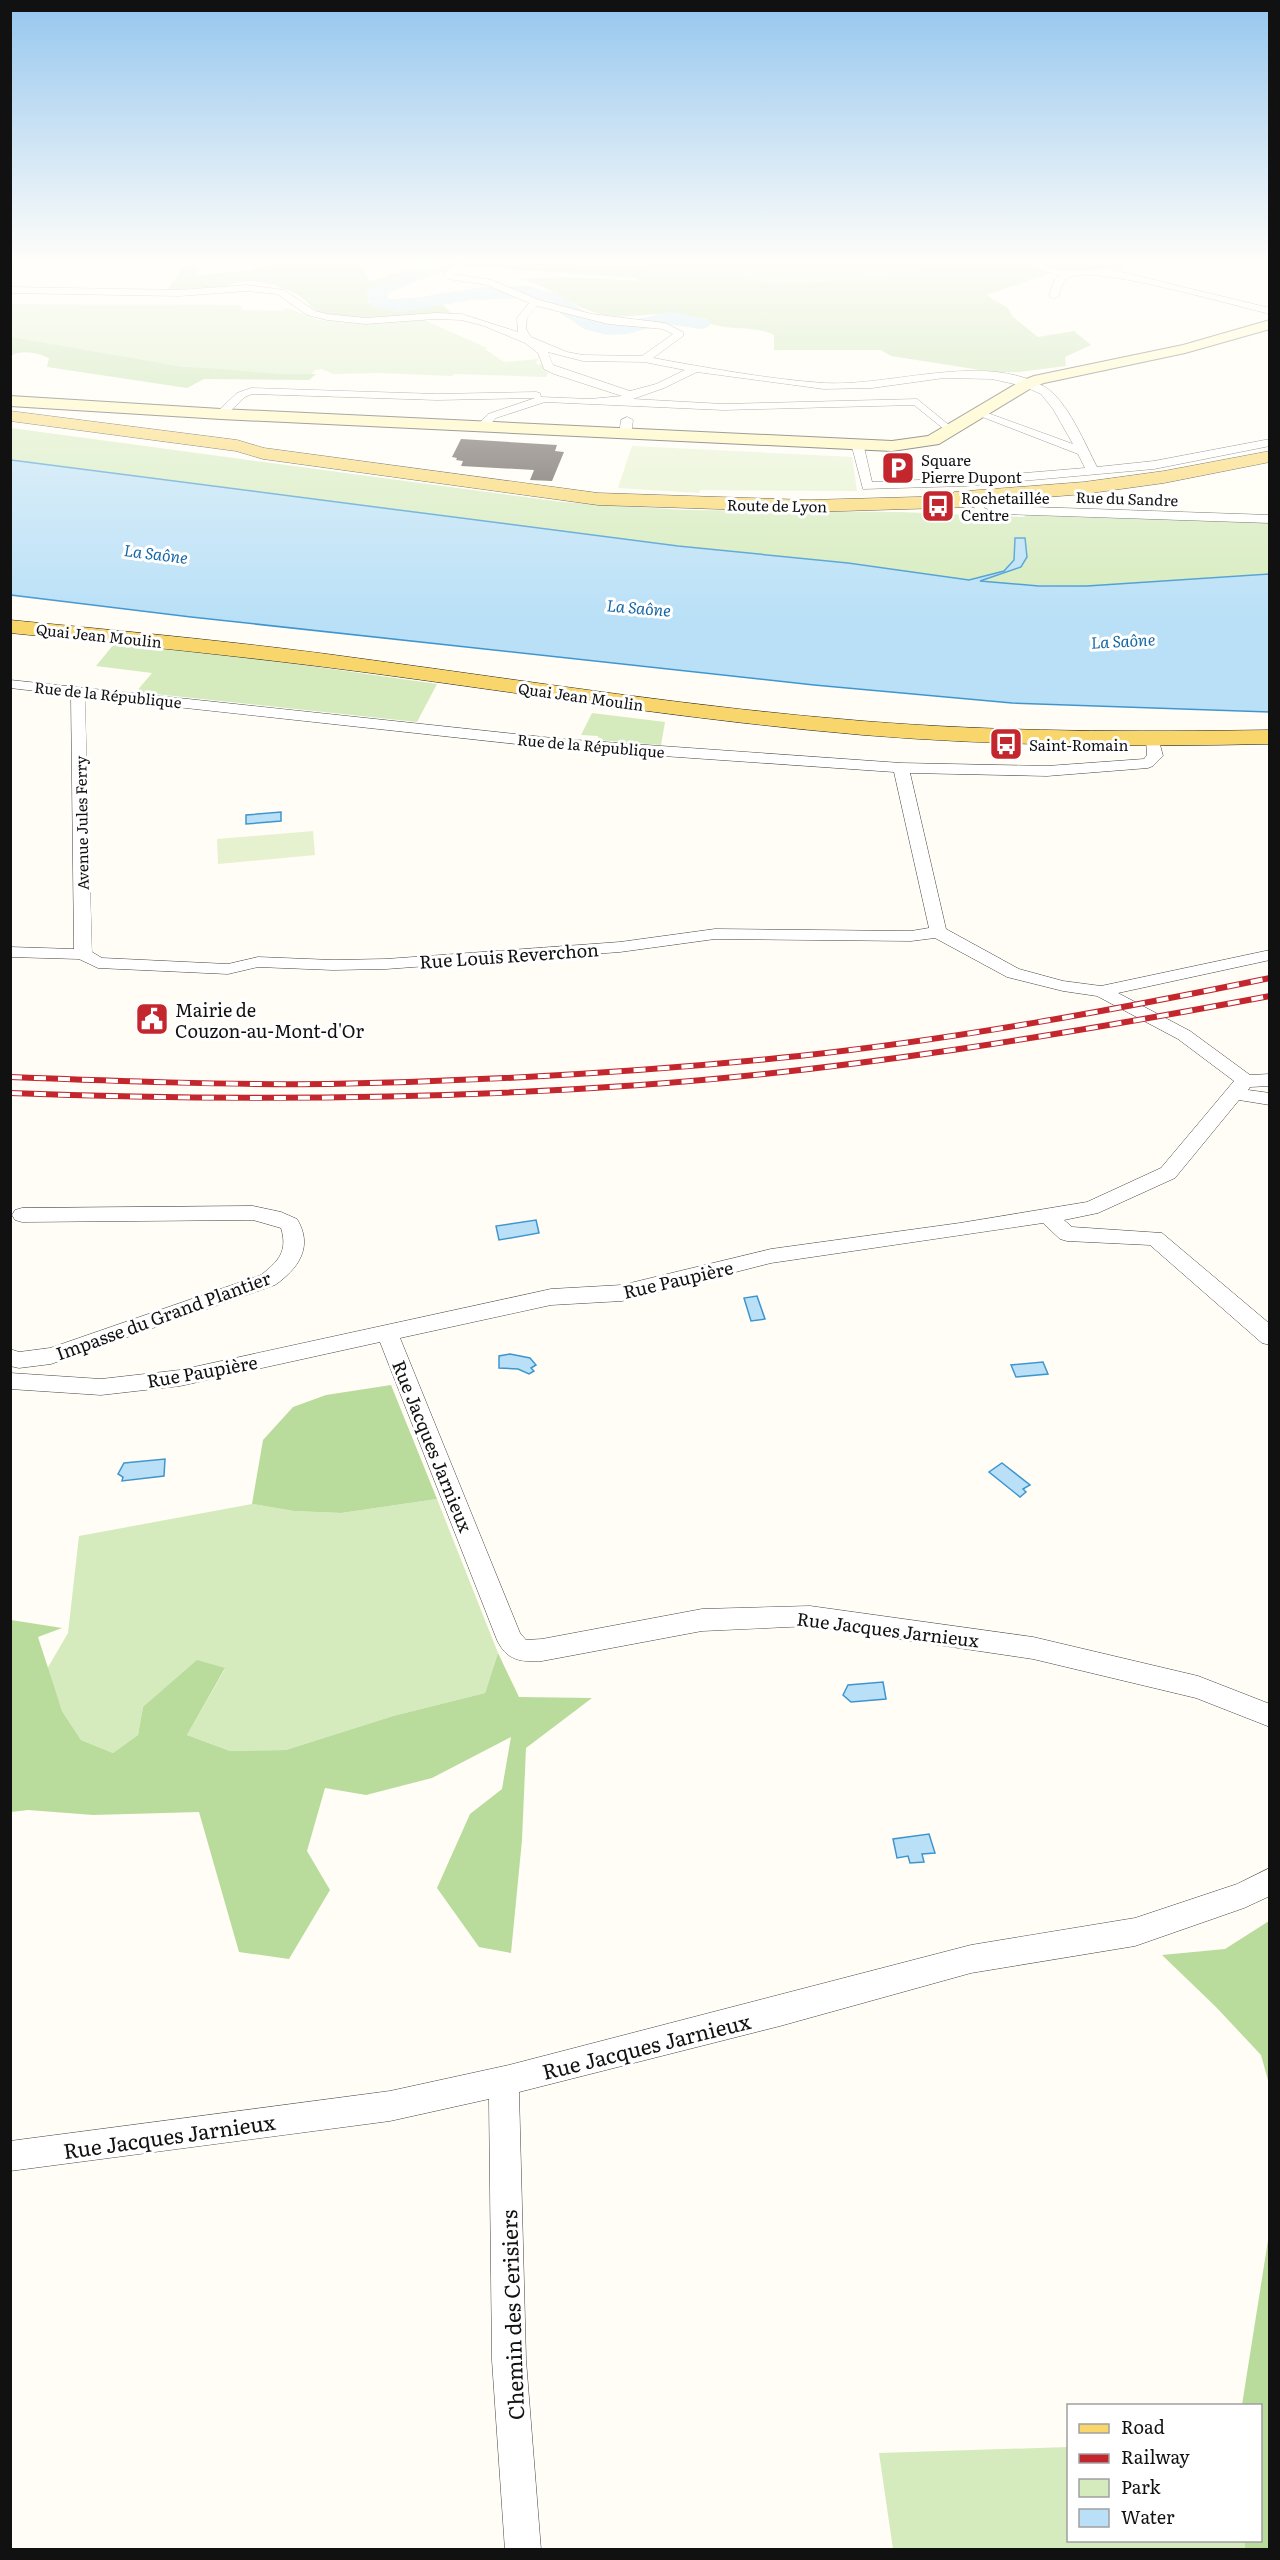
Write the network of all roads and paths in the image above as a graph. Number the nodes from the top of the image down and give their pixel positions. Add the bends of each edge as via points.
1 (595, 383) edge
2 (667, 383) edge
3 (814, 383) edge
4 (874, 383) edge
5 (1027, 384) joint
6 (843, 387) junction
7 (540, 397) junction
8 (10, 401) edge
9 (626, 401) junction
10 (843, 404) junction
11 (160, 410) junction
12 (978, 413) junction
13 (220, 414) junction
14 (10, 416) edge
15 (10, 422) edge
16 (481, 428) junction
17 (950, 431) junction
18 (141, 433) junction
19 (1269, 442) edge
20 (858, 447) junction
21 (1082, 451) junction
22 (263, 453) junction
23 (1269, 456) edge
24 (1094, 471) junction
25 (982, 497) junction
26 (1269, 519) edge
27 (10, 626) edge
28 (10, 684) edge
29 (78, 692) junction
30 (1269, 737) edge
31 (1154, 740) junction
32 (901, 768) junction
33 (938, 933) junction
34 (10, 952) edge
35 (83, 954) junction
36 (1269, 955) edge
37 (1101, 991) junction
38 (1269, 1080) edge
39 (1239, 1087) junction
40 (1269, 1099) edge
41 (22, 1215) dead end
42 (1047, 1216) junction
43 (387, 1332) junction
44 (1269, 1337) edge
45 (10, 1357) edge
46 (10, 1381) edge
47 (1269, 1716) edge
48 (1269, 1881) edge
49 (504, 2081) junction
50 (10, 2156) edge
51 (523, 2550) edge

1 - 9 street via 620,390
2 - 9 street
3 - 6 street
4 - 6 street
5 - 12 street
5 - 21 street via 1044,391 1055,403
6 - 10 street
7 - 9 street
7 - 13 street via 497,394 437,398 251,391 241,394
7 - 16 street via 492,416
8 - 11 street
9 - 10 street via 723,408
10 - 17 street via 916,402
11 - 13 street
11 - 18 street
12 - 17 street
12 - 21 street
13 - 16 street
14 - 18 main road, Route de Lyon
15 - 22 main road, Route de Lyon
16 - 20 street via 626,427
17 - 20 street via 933,440 912,444
18 - 22 main road, Route de Lyon
19 - 24 street via 1162,464
20 - 24 street via 867,486
21 - 24 street
22 - 25 main road, Route de Lyon via 598,499 809,506 974,501
23 - 25 main road, Route de Lyon via 1084,488
25 - 26 street, Rue du Sandre via 989,505 1003,510
27 - 31 main road, Quai Jean Moulin via 300,657 727,715 929,732
28 - 29 street, Rue de la République
29 - 32 street, Rue de la République via 562,744
29 - 35 street, Avenue Jules Ferry
30 - 31 main road, Quai Jean Moulin
31 - 32 street, Rue de la République via 1155,756 1148,763 1047,771
32 - 33 street
33 - 35 street, Rue Louis Reverchon via 715,934 620,947 409,962 258,963 228,969 98,963
33 - 37 street via 1013,973
34 - 35 street, Rue Louis Reverchon
36 - 37 street
37 - 39 street via 1184,1035 1235,1071
38 - 39 street
39 - 40 street via 1254,1098
39 - 42 street, Rue Paupière via 1168,1173 1091,1208
41 - 45 street, Impasse du Grand Plantier via 252,1213 290,1224 295,1238 294,1254 285,1269 268,1280 51,1356 19,1360
42 - 43 street, Rue Paupière via 771,1256 622,1293 551,1297
42 - 44 street via 1067,1234 1155,1238
43 - 46 street, Rue Paupière via 180,1378 101,1387
43 - 47 street, Rue Jacques Jarnieux via 510,1640 521,1651 702,1620 810,1616 1033,1648 1198,1687
48 - 49 street, Rue Jacques Jarnieux via 1244,1895 1135,1932 971,1959
49 - 50 street, Rue Jacques Jarnieux via 390,2106
49 - 51 street, Chemin des Cerisiers via 509,2360

